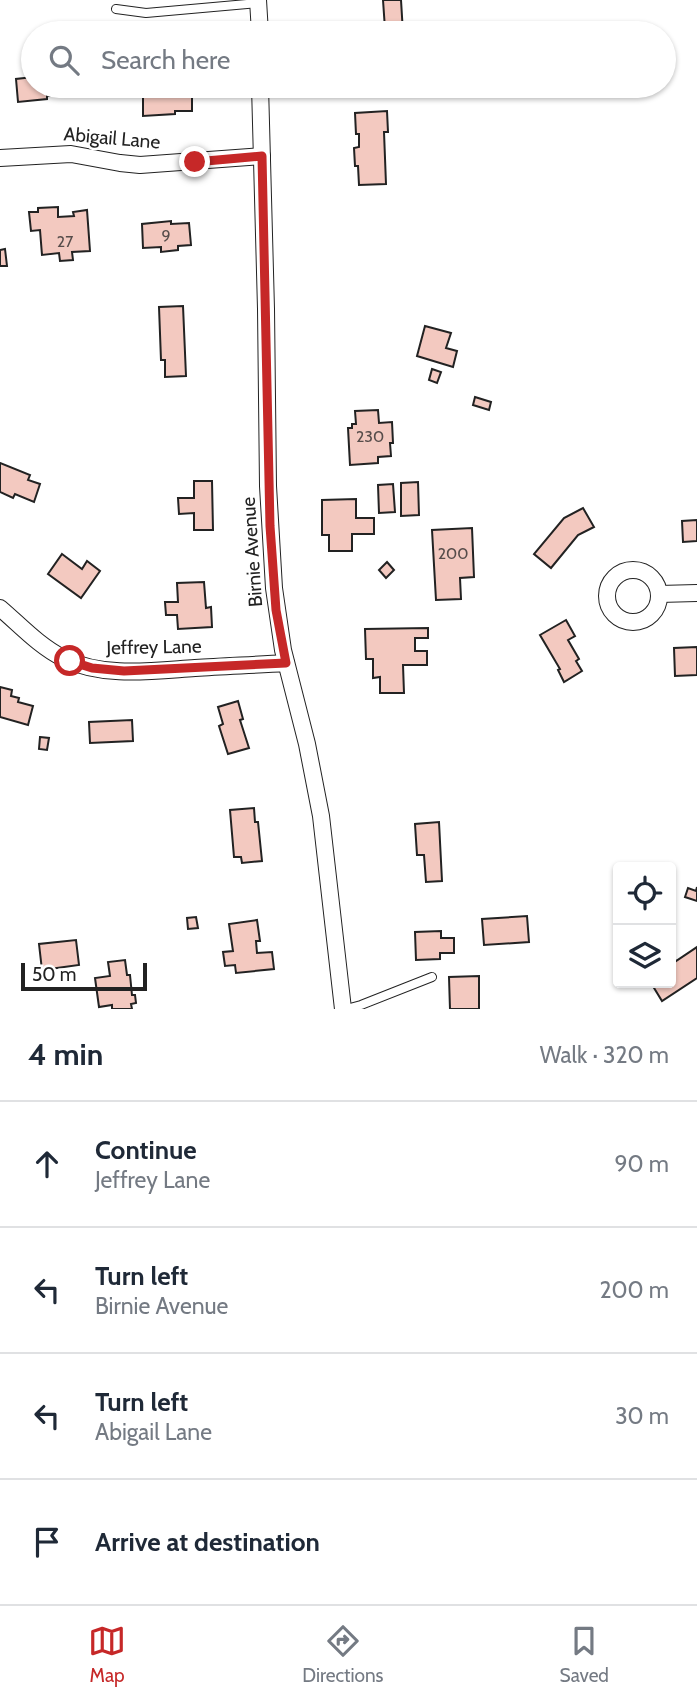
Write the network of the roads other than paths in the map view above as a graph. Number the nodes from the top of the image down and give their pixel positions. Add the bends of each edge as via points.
1 (258, 2) edge
2 (116, 9) dead end
3 (259, 21) edge
4 (260, 98) edge
5 (262, 156) junction
6 (0, 158) edge
7 (697, 593) edge
8 (659, 594) dead end
9 (0, 608) edge
10 (286, 663) junction
11 (432, 977) dead end
12 (345, 1009) edge

1 - 2 lane via 146,13
1 - 3 street
4 - 5 street, Birnie Avenue
5 - 6 street, Abigail Lane via 140,165 71,155
5 - 10 street, Birnie Avenue via 270,526 276,610
7 - 8 street
9 - 10 street, Jeffrey Lane via 31,636 81,666 151,671
10 - 12 street, Birnie Avenue via 321,816
11 - 12 lane

